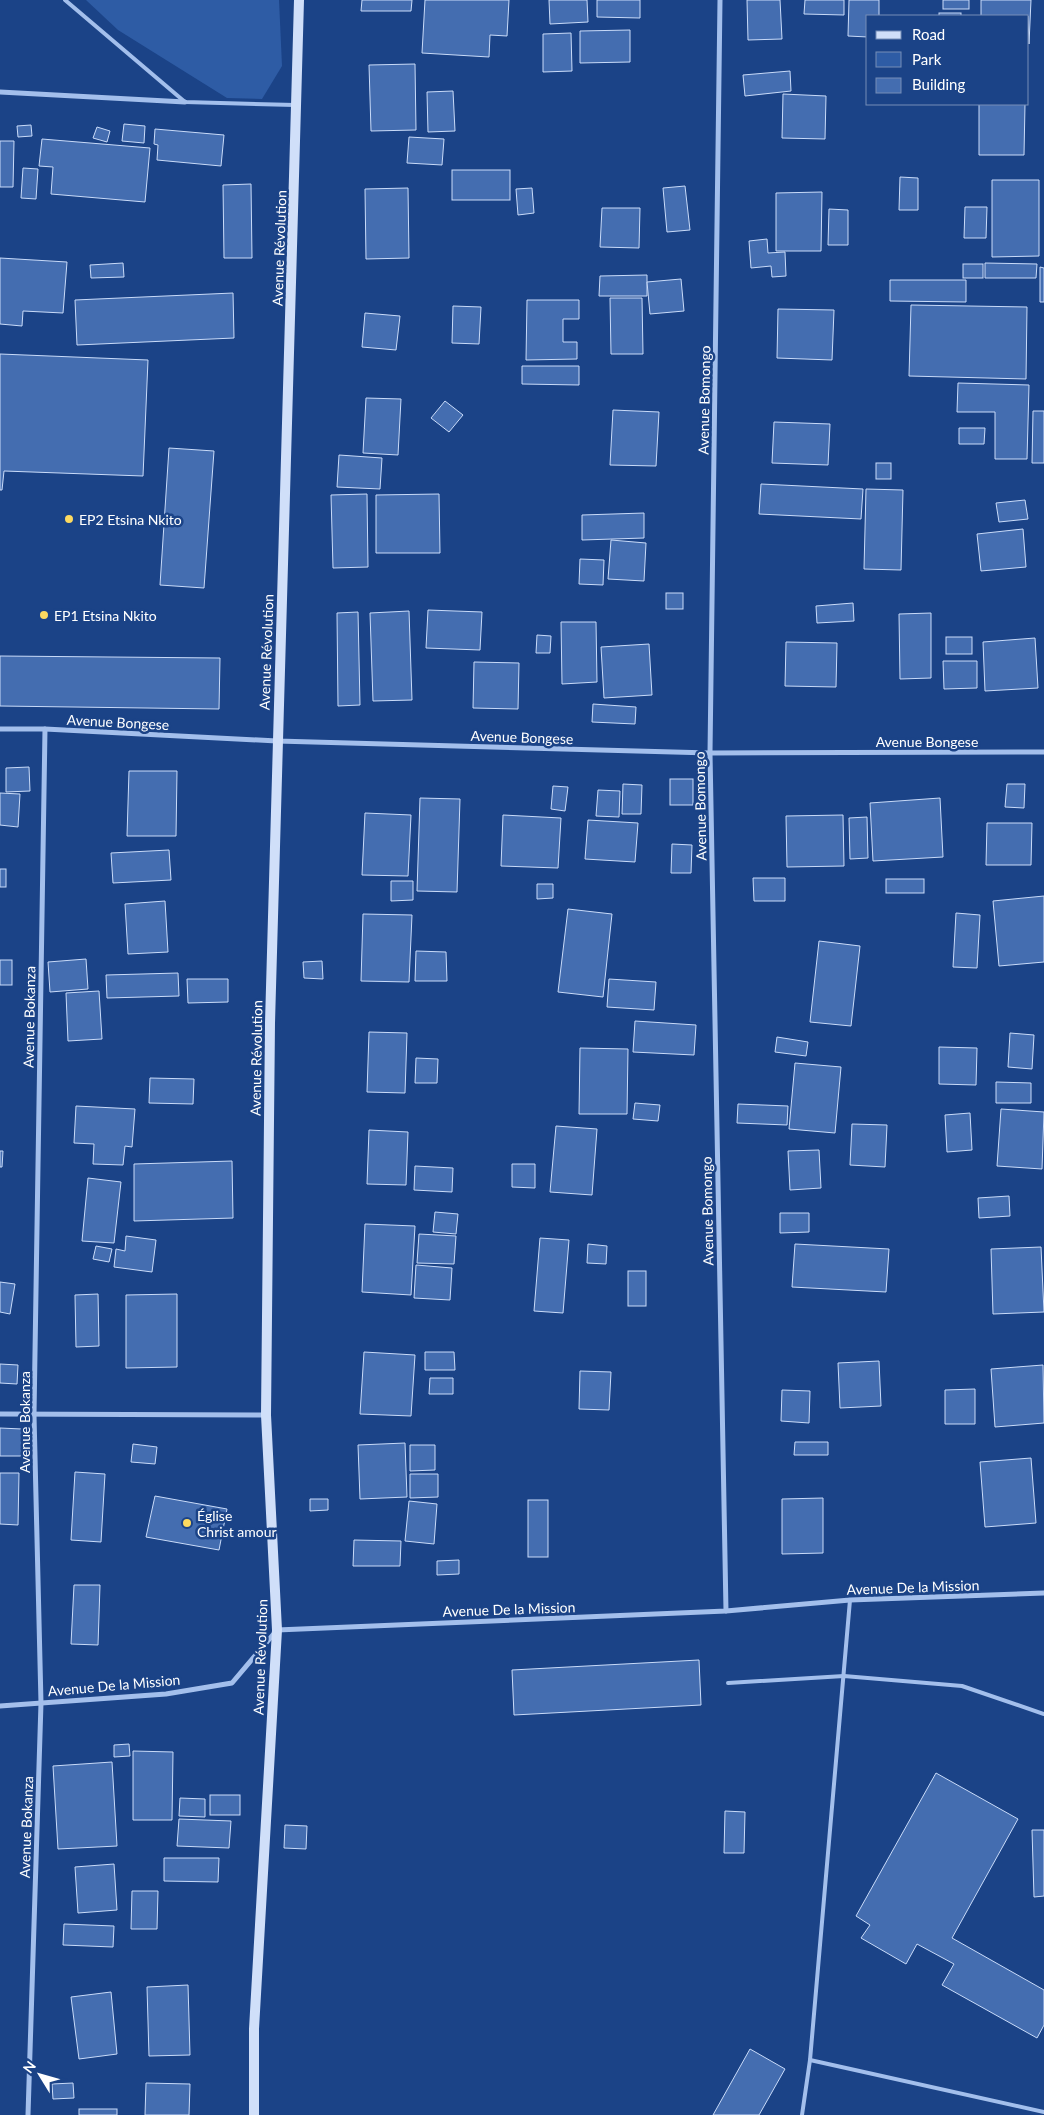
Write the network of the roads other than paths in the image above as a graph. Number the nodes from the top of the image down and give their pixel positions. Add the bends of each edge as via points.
1 (65, 0) edge
2 (299, 0) edge
3 (720, 0) edge
4 (0, 92) edge
5 (185, 102) junction
6 (297, 105) junction
7 (0, 729) edge
8 (45, 729) junction
9 (277, 741) junction
10 (1044, 752) edge
11 (710, 753) junction
12 (0, 1414) edge
13 (34, 1415) junction
14 (266, 1415) junction
15 (1044, 1594) edge
16 (850, 1600) junction
17 (726, 1611) junction
18 (277, 1630) junction
19 (844, 1676) junction
20 (728, 1683) dead end
21 (41, 1703) junction
22 (0, 1706) edge
23 (1044, 1714) edge
24 (810, 2060) junction
25 (1044, 2112) edge
26 (28, 2115) edge
27 (254, 2115) edge
28 (802, 2115) edge

1 - 5 lane
2 - 6 street, Avenue Révolution
3 - 11 street, Avenue Bomongo
4 - 5 street
5 - 6 lane
6 - 9 street, Avenue Révolution
7 - 8 street, Avenue Bongese
8 - 9 street, Avenue Bongese
8 - 13 street, Avenue Bokanza
9 - 11 street, Avenue Bongese
9 - 14 street, Avenue Révolution
10 - 11 street, Avenue Bongese
11 - 17 street, Avenue Bomongo
12 - 13 street
13 - 14 street
13 - 21 street, Avenue Bokanza
14 - 18 street, Avenue Révolution
15 - 16 street, Avenue De la Mission
16 - 17 street, Avenue De la Mission
16 - 19 lane
17 - 18 street, Avenue De la Mission
18 - 21 street, Avenue De la Mission via 232,1683 166,1694
18 - 27 street, Avenue Révolution via 254,2029
19 - 20 lane
19 - 23 lane via 962,1686
19 - 24 lane
21 - 22 street, Avenue De la Mission
21 - 26 street, Avenue Bokanza
24 - 25 lane
24 - 28 lane

